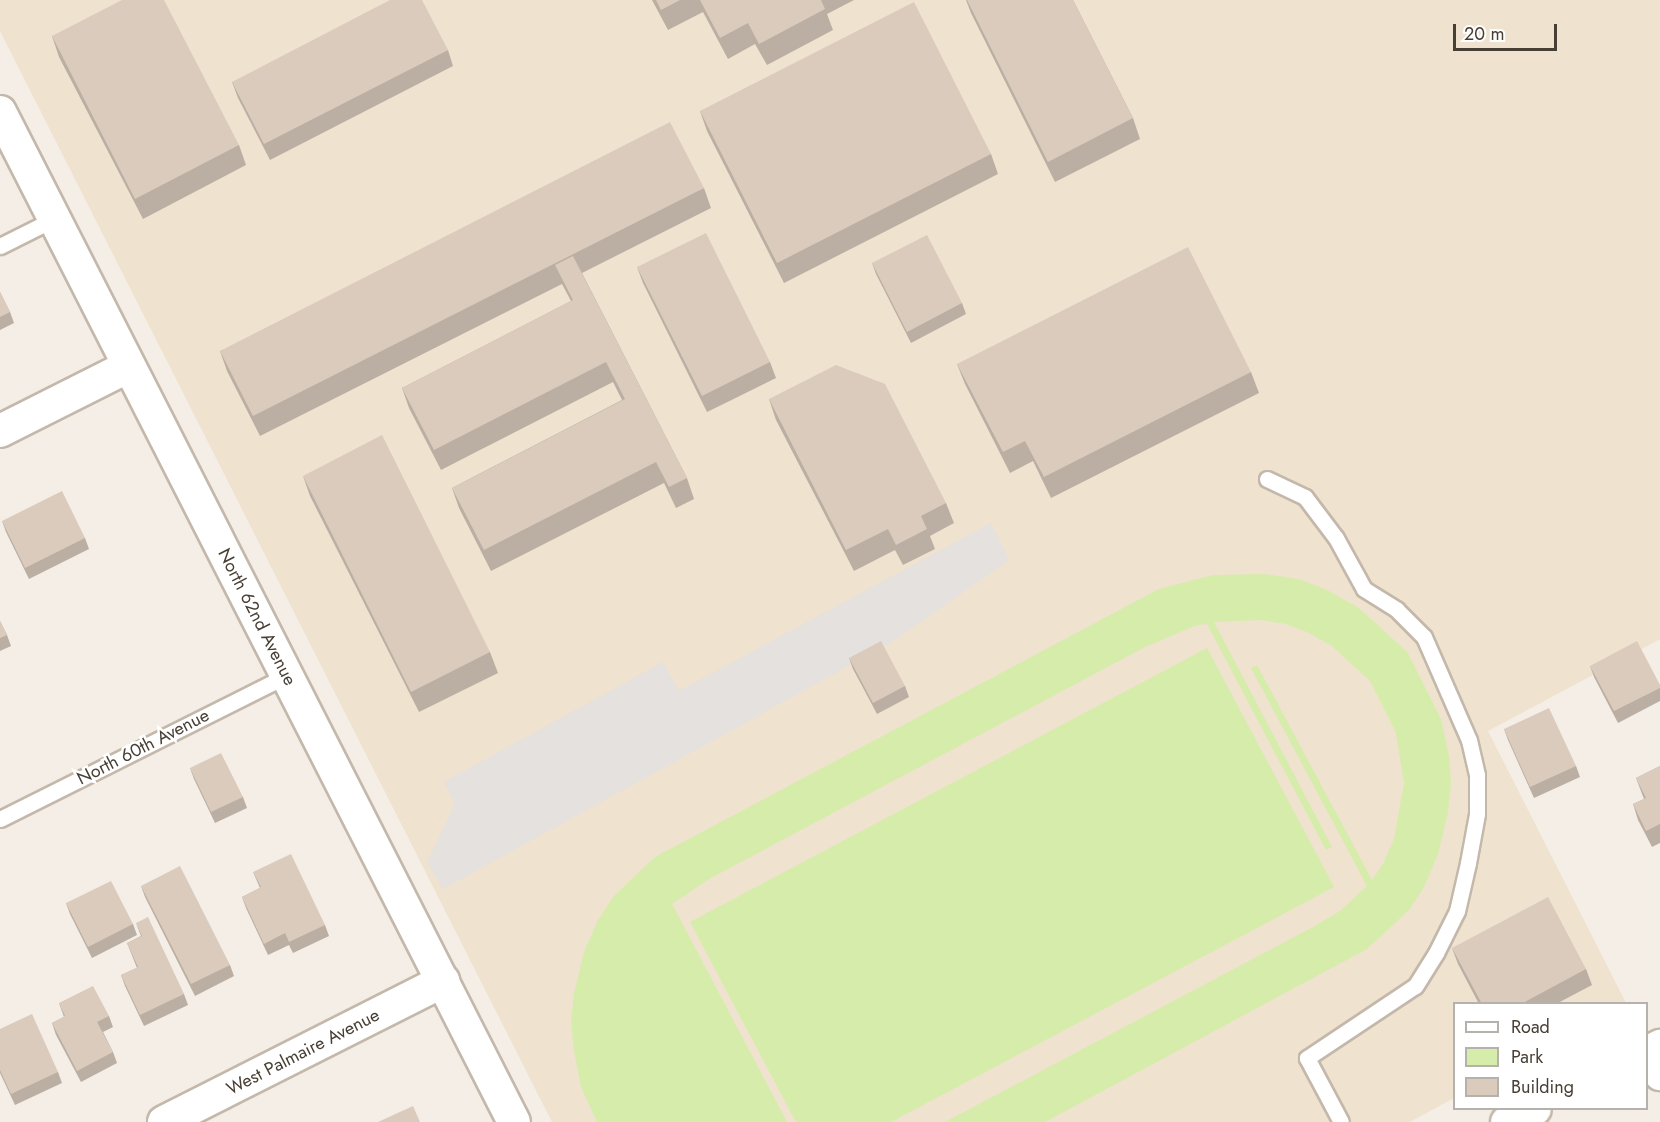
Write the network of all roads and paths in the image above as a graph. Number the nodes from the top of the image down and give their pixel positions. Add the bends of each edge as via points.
1 (0, 112) edge
2 (54, 219) junction
3 (0, 246) edge
4 (129, 366) junction
5 (0, 431) edge
6 (1267, 479) dead end
7 (287, 675) junction
8 (0, 819) edge
9 (442, 981) junction
10 (1530, 1110) edge
11 (164, 1122) edge
12 (514, 1122) edge
13 (1341, 1122) edge
14 (1507, 1122) edge

1 - 2 street, North 62nd Avenue
2 - 3 lane
2 - 4 street, North 62nd Avenue
4 - 5 street
4 - 7 street, North 62nd Avenue
6 - 13 lane via 1305,497 1336,538 1364,589 1397,610 1424,637 1469,740 1477,775 1477,814 1457,911 1436,953 1415,986 1307,1058
7 - 8 lane, North 60th Avenue
7 - 9 street, North 62nd Avenue
9 - 11 street, West Palmaire Avenue
9 - 12 street, North 62nd Avenue
10 - 14 street

